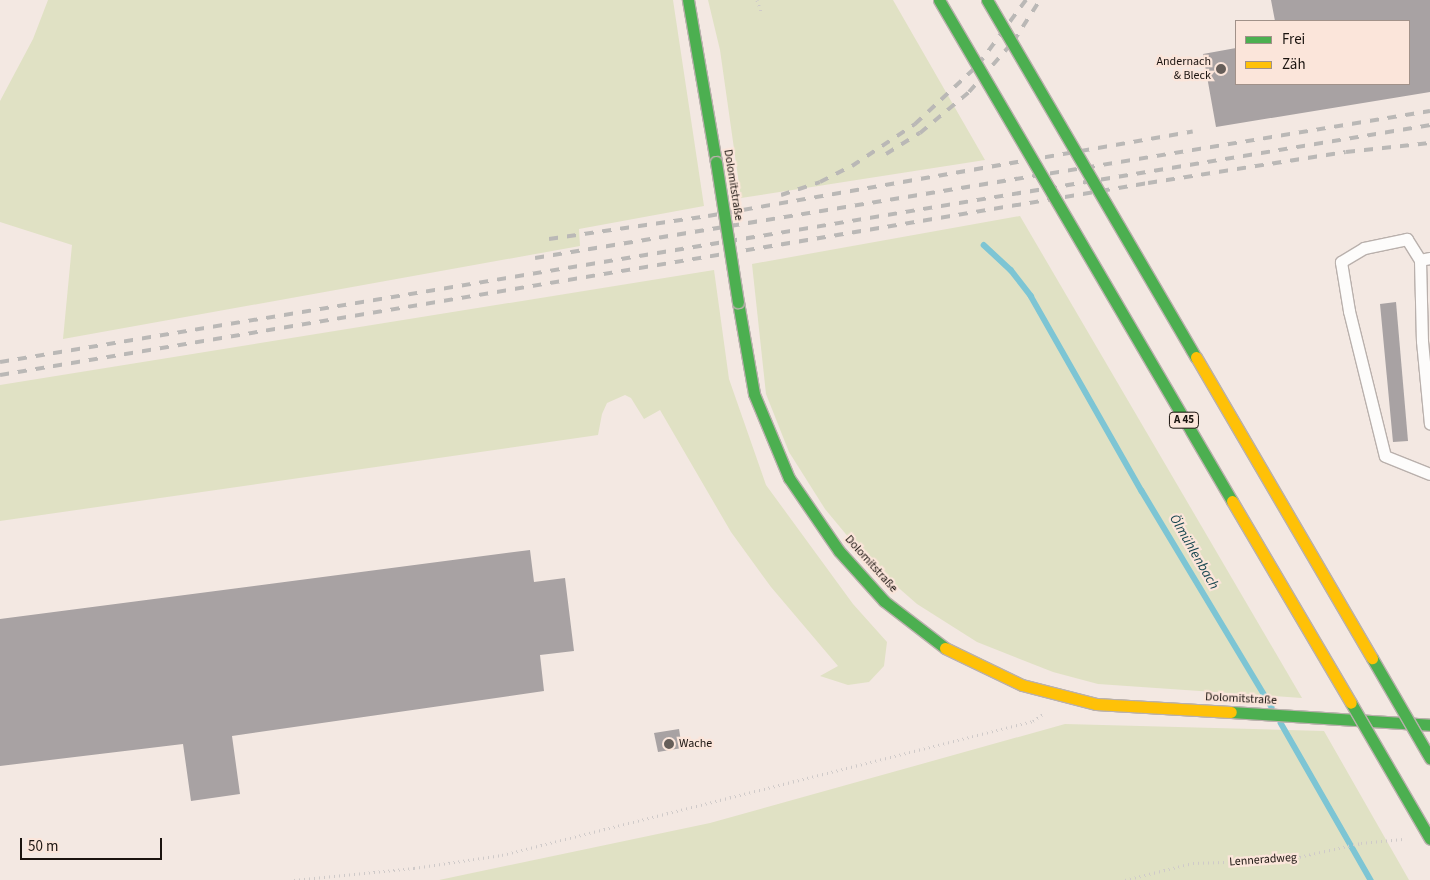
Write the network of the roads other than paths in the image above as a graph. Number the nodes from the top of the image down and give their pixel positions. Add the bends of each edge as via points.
1 (688, 0) edge
2 (939, 0) edge
3 (987, 0) edge
4 (1425, 259) edge
5 (1430, 424) edge
6 (1430, 474) edge
7 (1430, 725) edge
8 (1430, 758) edge
9 (1430, 839) edge

1 - 7 main road, Dolomitstraße, bridge via 754,394 789,478 839,550 884,601 941,646 983,668 1066,699 1096,704
2 - 9 main road, A 45, bridge
3 - 8 main road, bridge
4 - 5 lane via 1422,341
4 - 6 lane via 1407,239 1364,248 1341,262 1349,310 1385,456

